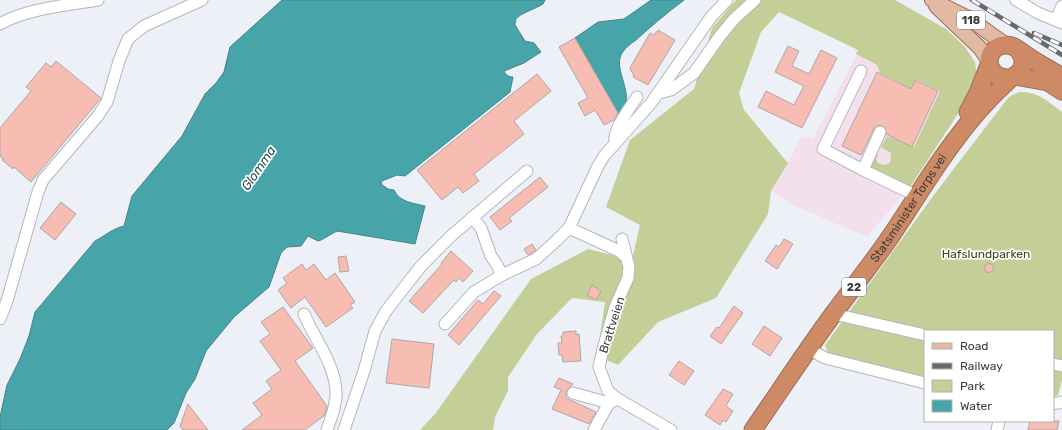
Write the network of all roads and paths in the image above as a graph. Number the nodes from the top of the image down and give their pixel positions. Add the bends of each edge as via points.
1 (98, 0) edge
2 (202, 0) edge
3 (727, 0) edge
4 (755, 0) edge
5 (931, 0) edge
6 (1017, 0) edge
7 (1062, 6) edge
8 (1059, 21) edge
9 (0, 24) edge
10 (1012, 47) junction
11 (989, 63) junction
12 (861, 71) dead end
13 (1013, 77) junction
14 (1062, 78) edge
15 (1062, 91) edge
16 (659, 93) junction
17 (637, 97) dead end
18 (880, 132) dead end
19 (615, 142) junction
20 (953, 143) junction
21 (863, 170) junction
22 (526, 171) dead end
23 (917, 196) junction
24 (472, 217) junction
25 (569, 228) junction
26 (622, 239) dead end
27 (626, 257) junction
28 (502, 275) junction
29 (304, 314) dead end
30 (834, 314) junction
31 (0, 319) edge
32 (445, 324) dead end
33 (924, 335) edge
34 (809, 349) junction
35 (924, 383) edge
36 (573, 393) dead end
37 (613, 401) junction
38 (327, 430) edge
39 (344, 430) edge
40 (594, 430) edge
41 (670, 430) edge
42 (753, 430) edge

1 - 9 street via 50,7 8,19
2 - 31 street via 144,26 128,39 107,102 43,180
3 - 16 street via 681,58
4 - 16 street via 734,19 694,73 671,90
5 - 10 main road, 118 via 970,19
5 - 11 main road, 118 via 980,48
6 - 8 street via 1038,13
7 - 8 street
10 - 11 highway, 22 via 996,48 992,51
10 - 13 highway, 22 via 1023,59 1020,72
10 - 14 highway
11 - 13 highway via 991,70 999,77
11 - 20 highway, Statsminister Torps vei / 22 via 978,93
12 - 21 street via 823,149
13 - 15 highway via 1048,82
13 - 20 highway, Statsminister Torps vei / 22 via 987,100
16 - 19 street
17 - 19 street via 618,128 614,137
18 - 21 street
19 - 25 street via 598,166
20 - 23 highway, Statsminister Torps vei / 22
21 - 23 street
22 - 24 street
23 - 30 highway, Statsminister Torps vei / 22
24 - 28 street via 481,228 491,256
24 - 39 street via 420,266 380,320
25 - 27 street via 619,251
25 - 28 street via 536,259
26 - 27 street, Brattveien
27 - 37 street, Brattveien via 628,278 615,307 599,367
28 - 32 street via 474,292
29 - 38 street via 333,374 336,392
30 - 33 street
30 - 34 highway, Statsminister Torps vei / 22
34 - 35 street via 825,358
34 - 42 highway, Statsminister Torps vei / 22
36 - 37 street
37 - 40 street
37 - 41 street, Brattveien

